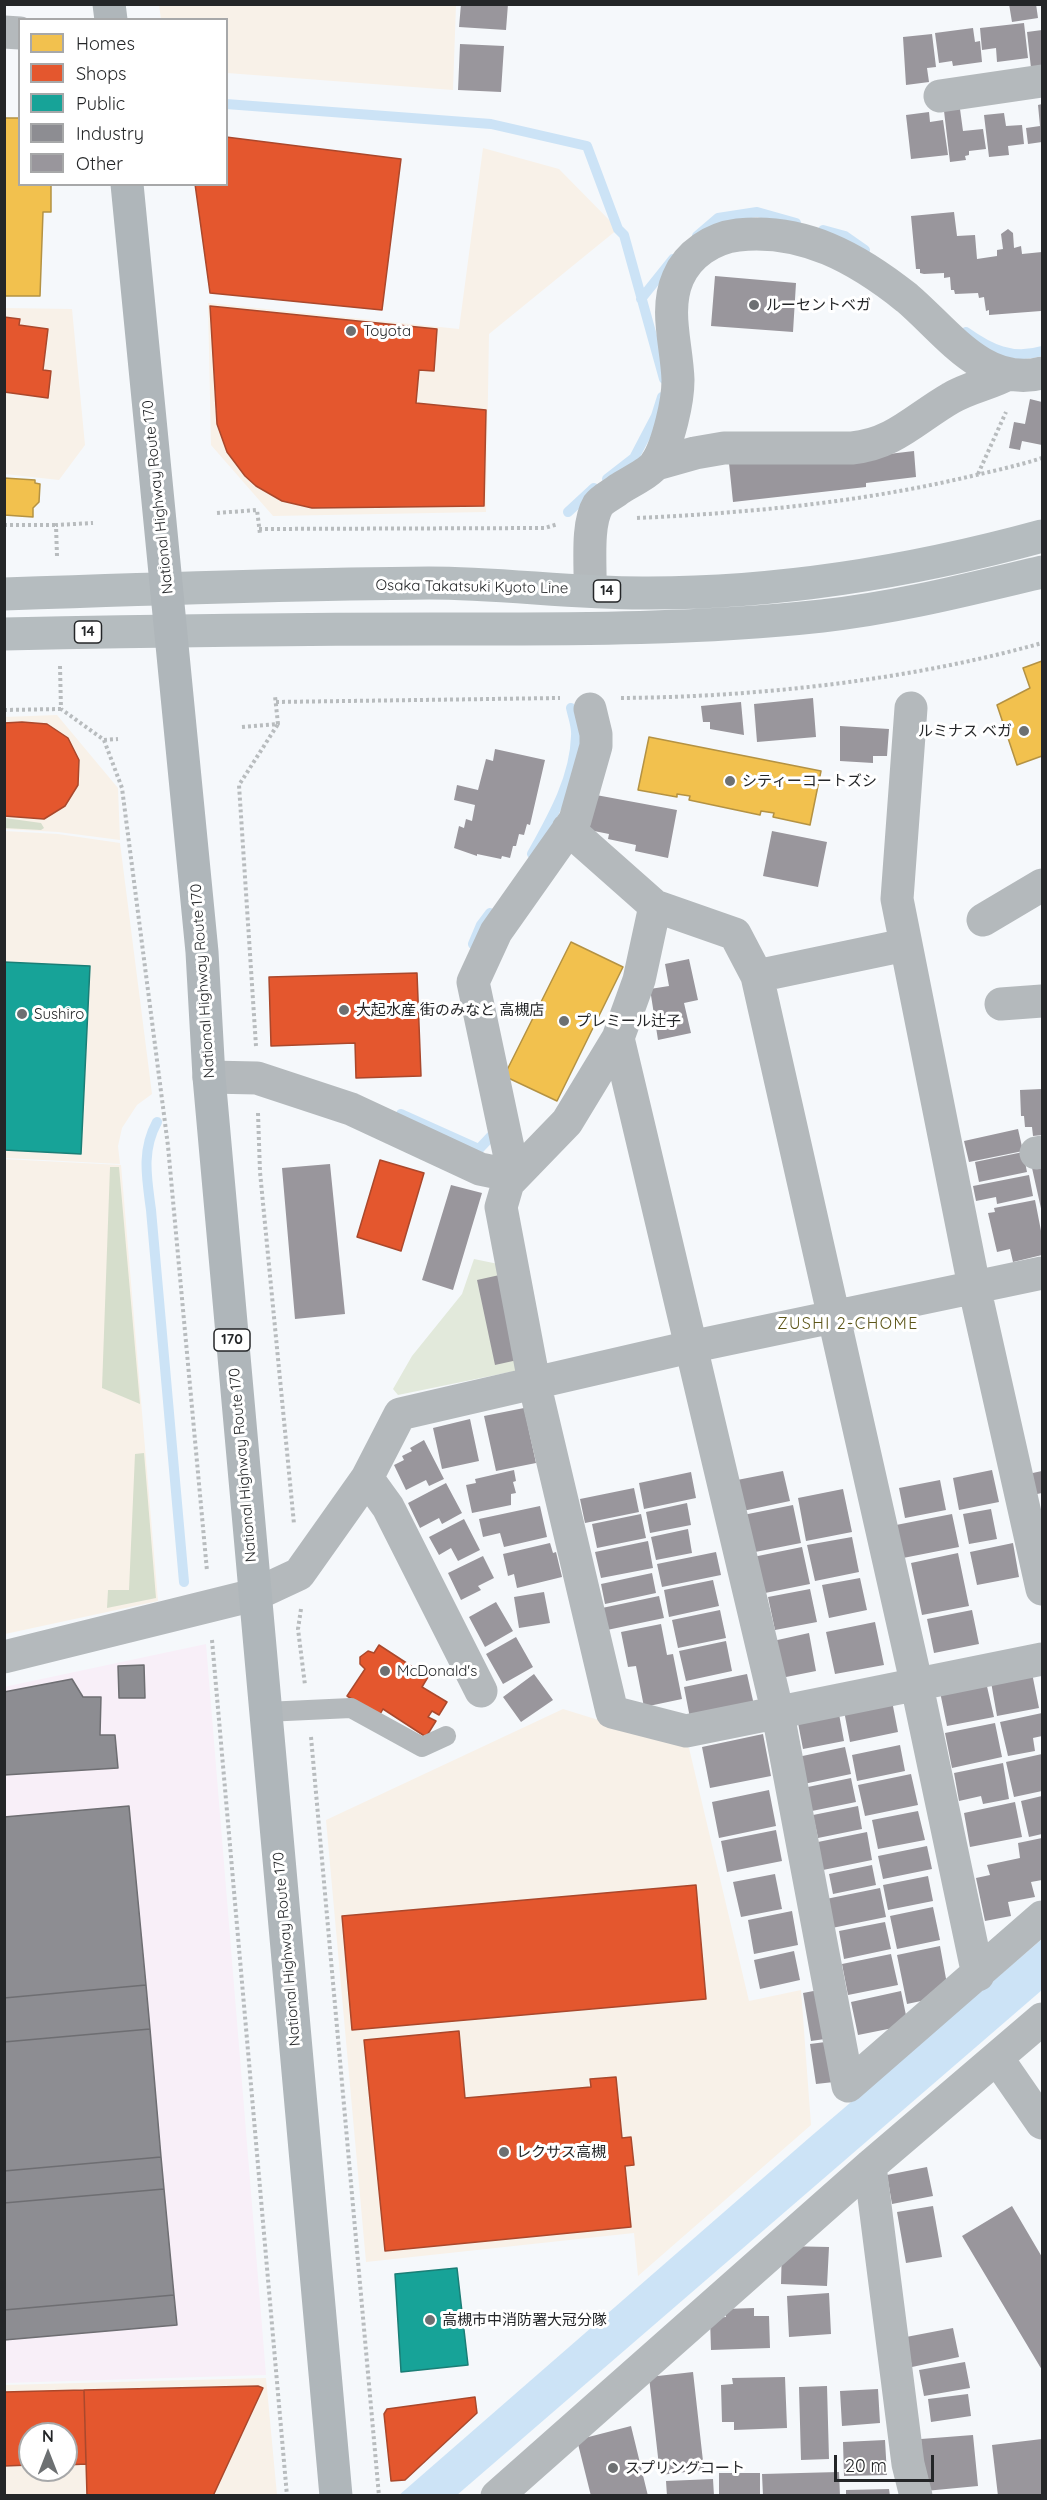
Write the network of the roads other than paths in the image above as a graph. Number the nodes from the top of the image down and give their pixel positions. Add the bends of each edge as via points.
1 (1042, 81) edge
2 (940, 96) dead end
3 (127, 186) edge
4 (1024, 374) edge
5 (656, 464) junction
6 (1042, 536) edge
7 (1042, 572) edge
8 (167, 588) junction
9 (590, 590) junction
10 (4, 594) edge
11 (171, 630) junction
12 (4, 634) edge
13 (590, 701) road end
14 (911, 708) dead end
15 (568, 829) junction
16 (1042, 885) edge
17 (655, 906) junction
18 (983, 920) dead end
19 (905, 945) junction
20 (757, 976) junction
21 (1042, 1002) edge
22 (1001, 1004) dead end
23 (618, 1038) junction
24 (209, 1077) junction
25 (514, 1176) junction
26 (1042, 1273) edge
27 (974, 1286) junction
28 (832, 1316) junction
29 (690, 1347) junction
30 (534, 1382) junction
31 (367, 1478) junction
32 (1042, 1589) edge
33 (254, 1595) junction
34 (4, 1657) edge
35 (1042, 1659) edge
36 (917, 1686) junction
37 (481, 1691) dead end
38 (265, 1712) junction
39 (778, 1714) junction
40 (446, 1736) dead end
41 (1042, 1917) edge
42 (978, 1975) junction
43 (1042, 2019) edge
44 (997, 2058) junction
45 (1042, 2123) edge
46 (870, 2166) junction
47 (336, 2496) edge
48 (497, 2496) edge
49 (916, 2496) edge

1 - 2 street
3 - 8 highway, National Highway Route 170 / 170
4 - 5 street via 951,398 891,438 872,445 724,448
4 - 5 street via 981,364 906,298 832,249 791,236 731,236 700,249 679,275 673,291 678,382 672,421
5 - 9 street via 598,503 592,520
6 - 9 main road, Osaka Takatsuki Kyoto Line / 14 via 972,555 798,585 717,592
7 - 11 main road, 14 via 825,616 708,626
8 - 9 main road, Osaka Takatsuki Kyoto Line / 14 via 432,583
8 - 10 main road, Osaka Takatsuki Kyoto Line / 14
8 - 11 highway, National Highway Route 170 / 170
11 - 12 main road, 14
11 - 24 highway, National Highway Route 170 / 170 via 202,952
13 - 15 street via 596,746 575,820
14 - 19 street via 897,899
15 - 17 street
15 - 25 street via 496,932 473,982
16 - 18 street
17 - 20 street via 735,934
17 - 23 street via 639,980
19 - 20 street
19 - 27 street
20 - 28 street
21 - 22 street
23 - 25 street via 567,1122
23 - 29 street
24 - 25 street via 257,1078 351,1109 480,1169
24 - 33 highway, National Highway Route 170 / 170
25 - 30 street via 501,1207
26 - 27 street
27 - 28 street
27 - 32 street
28 - 29 street
28 - 36 street
29 - 30 street
29 - 39 street
30 - 31 street via 400,1414
30 - 39 street via 612,1712 686,1731
31 - 33 street via 299,1574
31 - 37 street via 388,1506
33 - 34 street
33 - 38 highway, National Highway Route 170 / 170
35 - 36 street
36 - 39 street
36 - 42 street
38 - 40 lane via 351,1708 422,1747
38 - 47 highway, National Highway Route 170 / 170
39 - 42 street via 848,2086
41 - 42 street
43 - 44 street
44 - 45 street
44 - 46 street
46 - 48 street
46 - 49 street via 908,2464

